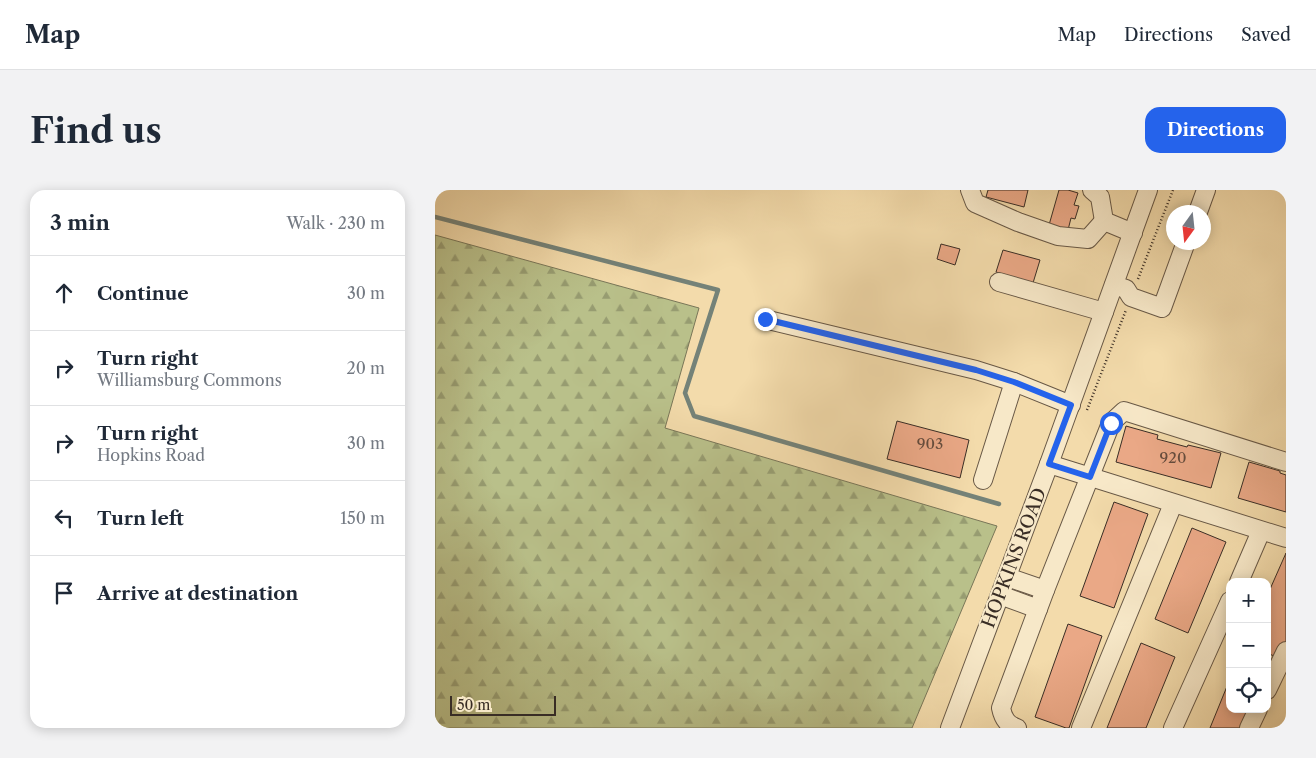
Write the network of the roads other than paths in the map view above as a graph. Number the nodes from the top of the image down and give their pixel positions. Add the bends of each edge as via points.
1 (1092, 190) edge
2 (1148, 190) edge
3 (1206, 190) edge
4 (972, 197) edge
5 (1201, 205) edge
6 (1104, 221) junction
7 (1133, 233) junction
8 (1183, 250) edge
9 (999, 282) dead end
10 (1120, 287) junction
11 (1104, 312) junction
12 (765, 319) dead end
13 (1014, 382) junction
14 (1071, 405) junction
15 (1286, 462) edge
16 (1049, 464) junction
17 (1090, 477) junction
18 (983, 480) dead end
19 (1173, 504) junction
20 (1261, 531) junction
21 (1286, 538) edge
22 (1007, 577) junction
23 (1241, 578) edge
24 (1045, 590) junction
25 (1000, 595) junction
26 (1038, 609) junction
27 (1226, 610) edge
28 (1286, 651) edge
29 (1271, 682) edge
30 (1256, 713) edge
31 (950, 728) edge
32 (1017, 728) edge
33 (1081, 728) edge
34 (1173, 728) edge
35 (1249, 728) edge

1 - 6 street via 1100,196
2 - 7 street, HOPKINS ROAD
3 - 5 street
4 - 6 street via 1018,222 1058,236 1089,239
6 - 7 street
7 - 10 street, HOPKINS ROAD
8 - 10 street via 1164,303 1135,287
9 - 11 street
10 - 11 street, HOPKINS ROAD
11 - 14 street, HOPKINS ROAD
12 - 13 street
13 - 14 street
13 - 18 street
14 - 16 street, HOPKINS ROAD
15 - 17 street via 1124,411 1111,423
16 - 17 street
16 - 22 street, HOPKINS ROAD
17 - 19 street
17 - 24 street
19 - 20 street
19 - 33 street
20 - 21 street
20 - 23 street
22 - 24 street
22 - 25 street, HOPKINS ROAD
24 - 26 street
25 - 26 street
25 - 31 street, HOPKINS ROAD
26 - 32 street via 1001,708 1004,719
27 - 34 street
28 - 29 street
30 - 35 street

